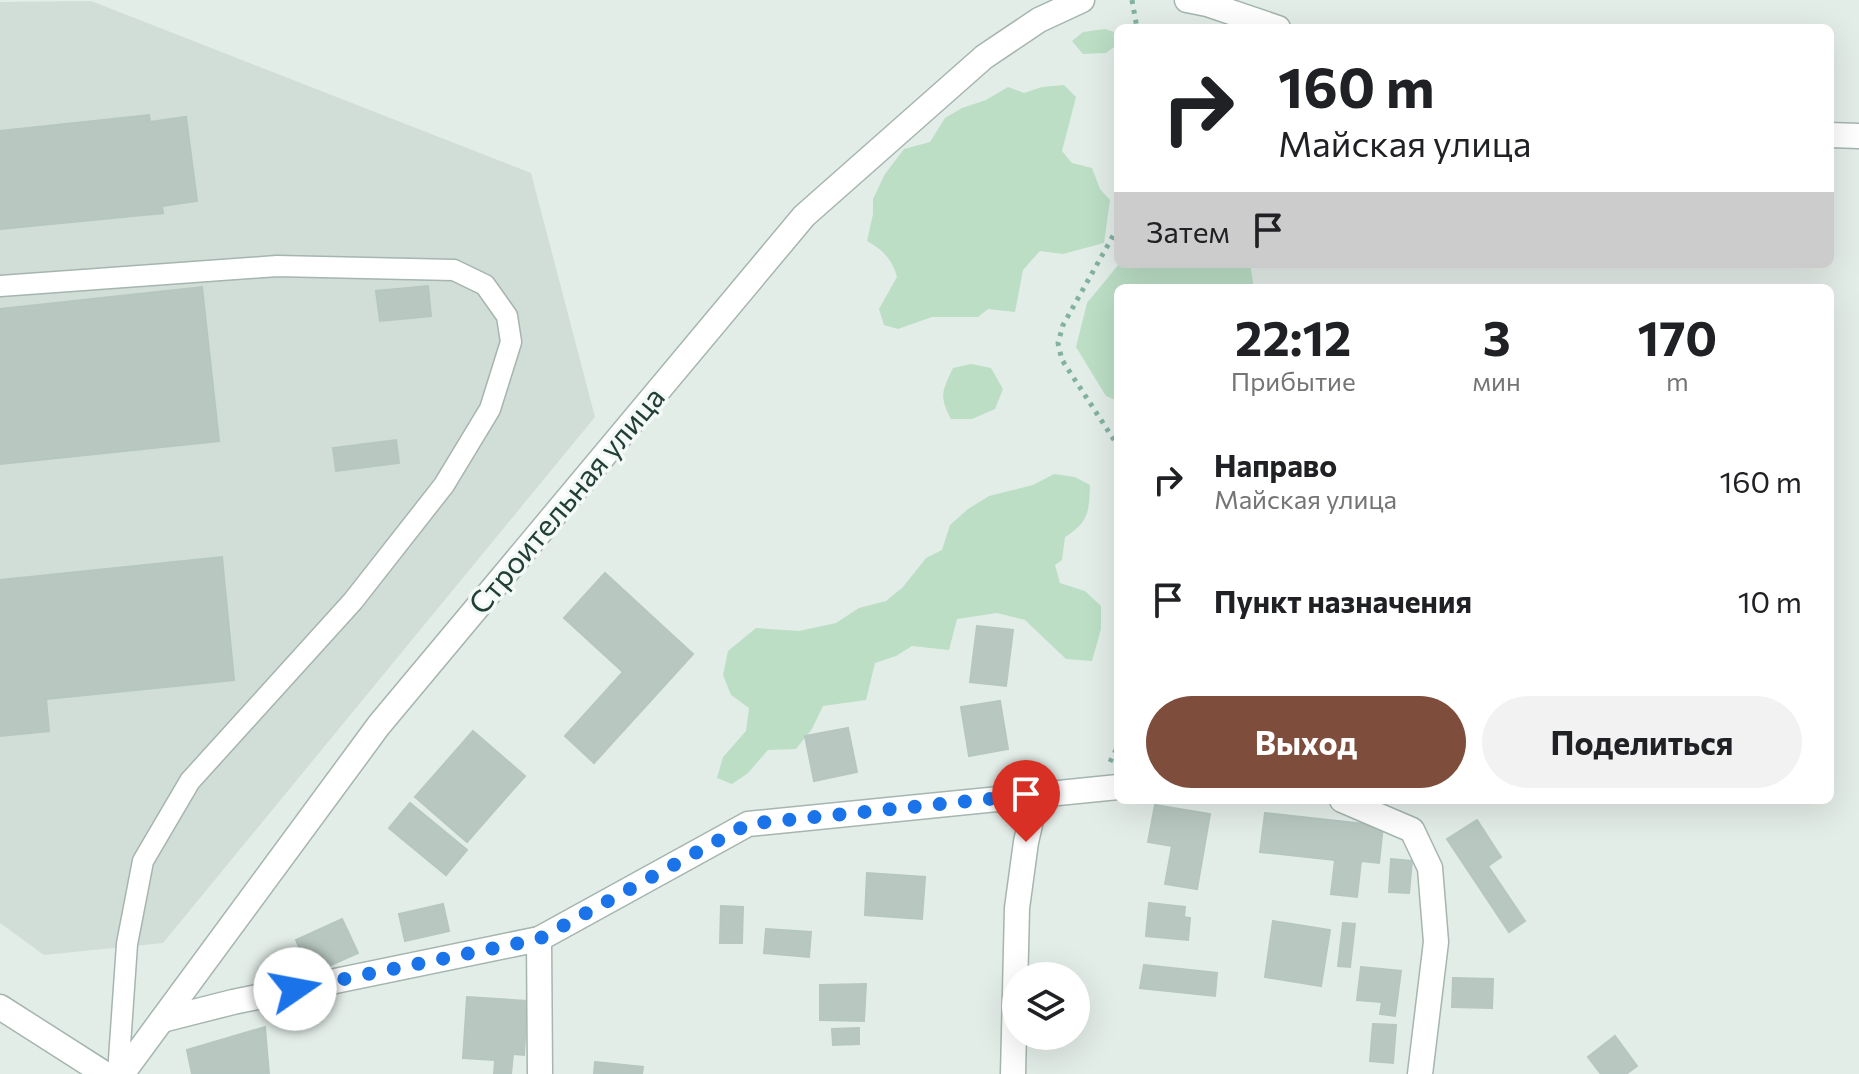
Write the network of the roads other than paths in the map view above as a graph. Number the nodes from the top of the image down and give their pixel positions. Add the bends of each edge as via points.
1 (1082, 0) edge
2 (1187, 0) edge
3 (1266, 24) edge
4 (1834, 135) edge
5 (1859, 136) edge
6 (0, 286) edge
7 (1114, 787) edge
8 (1037, 794) junction
9 (1351, 804) edge
10 (539, 939) junction
11 (0, 1007) edge
12 (162, 1020) junction
13 (105, 1074) edge
14 (120, 1074) edge
15 (540, 1074) edge
16 (1013, 1074) edge
17 (1420, 1074) edge

1 - 12 street, Строительная улица via 1039,20 984,57 804,216 379,725
2 - 3 street
4 - 5 street
6 - 14 lane via 277,266 454,270 485,285 507,316 511,342 490,409 444,485 353,601 190,781 143,861 127,944
7 - 8 street
8 - 10 street via 748,824
8 - 16 street via 1017,908
9 - 17 street via 1412,830 1430,868 1436,942
10 - 12 street
10 - 15 street
11 - 13 street
12 - 14 street, Строительная улица

